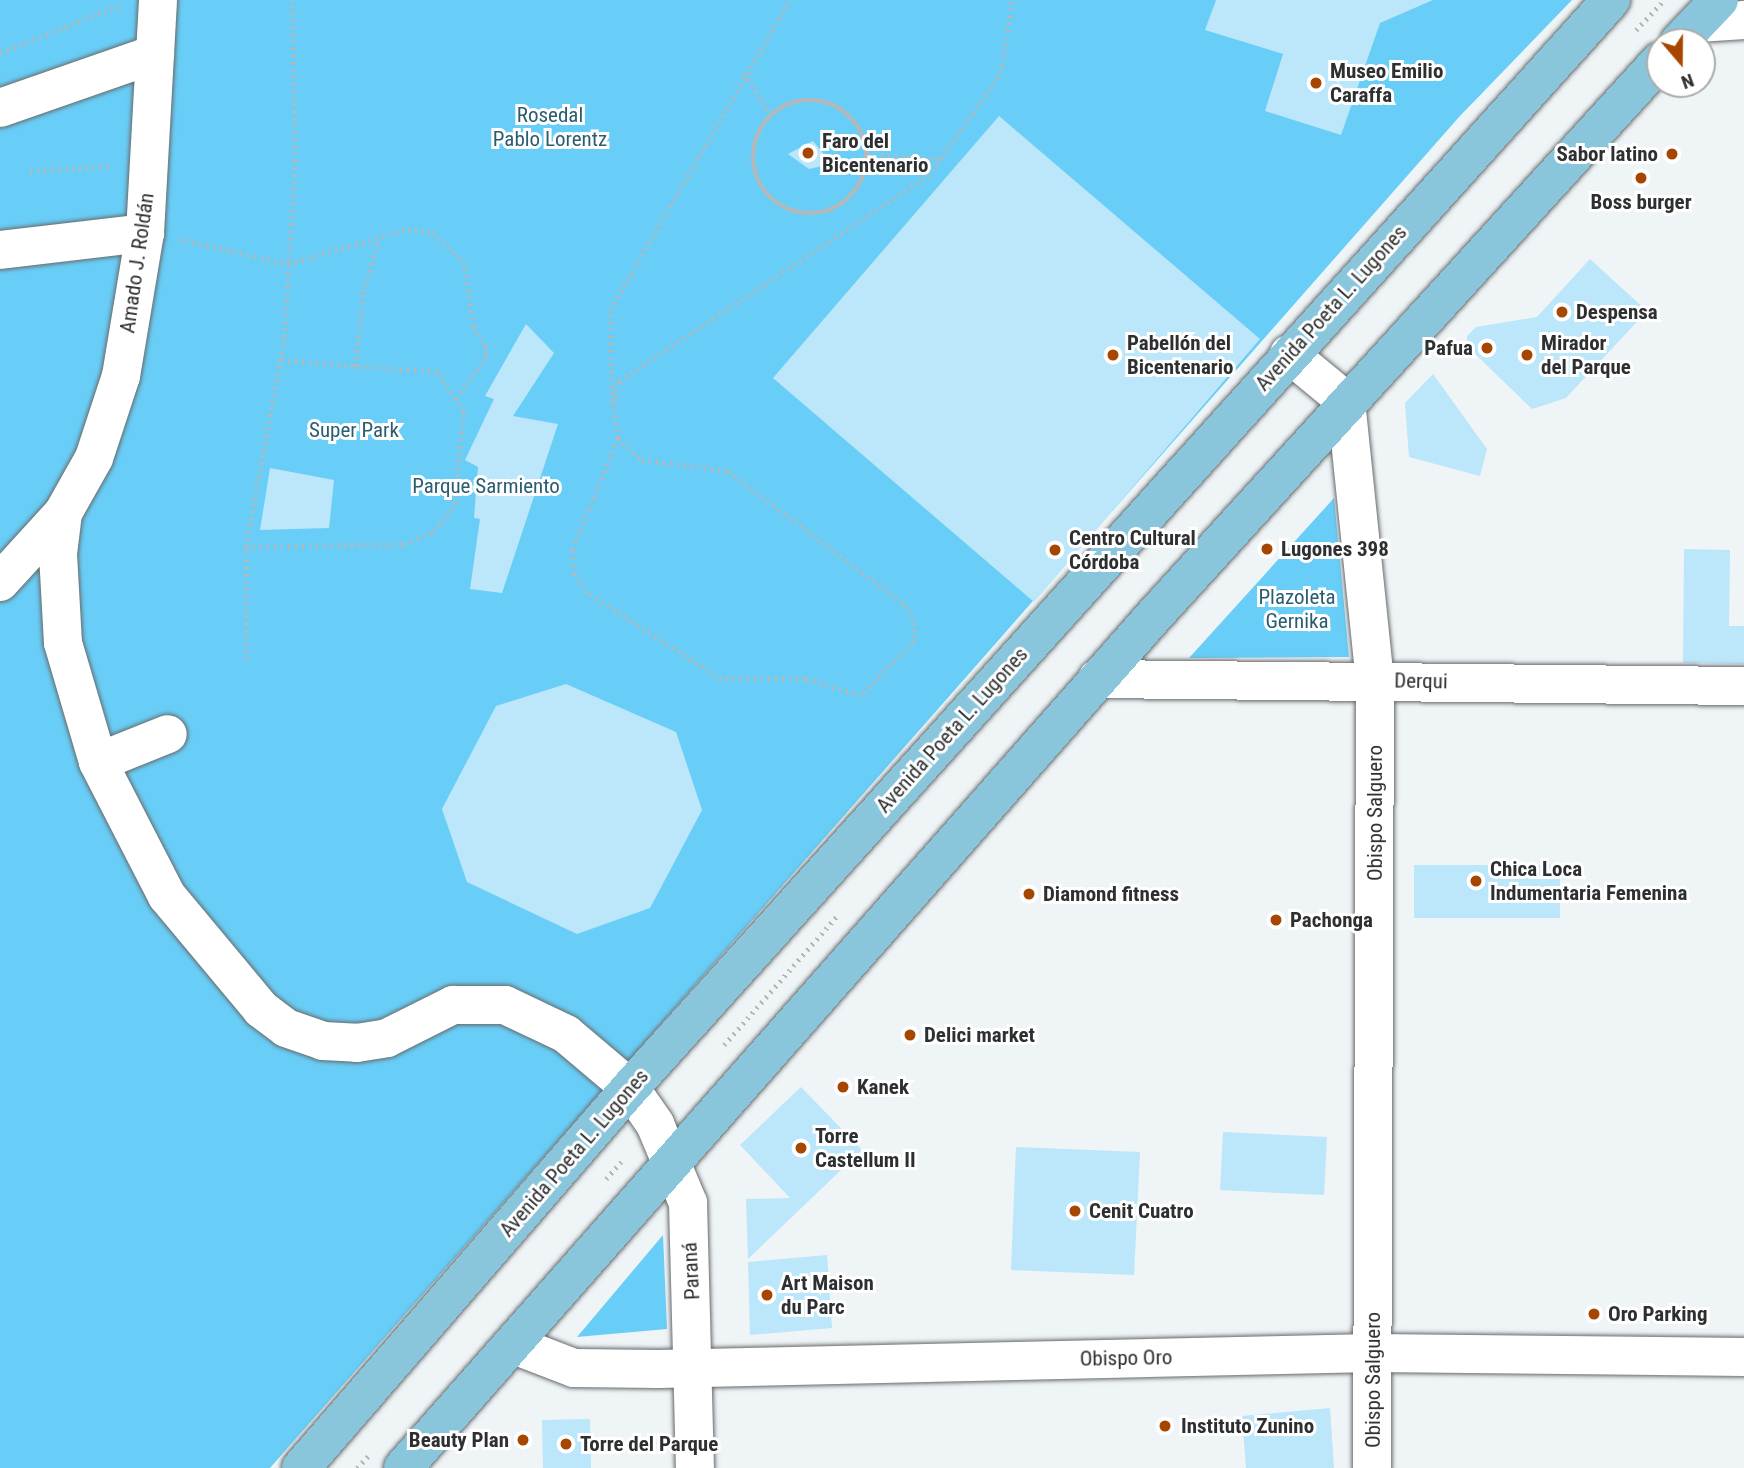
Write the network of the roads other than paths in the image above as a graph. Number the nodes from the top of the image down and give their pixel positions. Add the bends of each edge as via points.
1 (158, 0) edge
2 (1611, 0) edge
3 (1744, 20) edge
4 (1699, 22) edge
5 (155, 54) junction
6 (1646, 76) edge
7 (0, 108) edge
8 (145, 233) junction
9 (0, 250) edge
10 (1289, 354) junction
11 (1346, 401) junction
12 (64, 513) junction
13 (0, 582) edge
14 (1097, 680) junction
15 (1375, 680) junction
16 (1744, 686) edge
17 (168, 734) dead end
18 (98, 762) junction
19 (630, 1088) junction
20 (673, 1164) junction
21 (514, 1345) junction
22 (1373, 1353) junction
23 (1744, 1357) edge
24 (695, 1367) junction
25 (301, 1468) edge
26 (403, 1468) edge
27 (695, 1468) edge
28 (1372, 1468) edge

1 - 5 street, Amado J. Roldán
2 - 10 main road, Avenida Poeta L. Lugones
3 - 4 street
5 - 7 street
5 - 8 street, Amado J. Roldán
6 - 11 main road
8 - 9 street
8 - 12 street, Amado J. Roldán via 121,376 94,458
10 - 11 street
10 - 19 main road, Avenida Poeta L. Lugones
11 - 14 main road
11 - 15 street, Obispo Salguero
12 - 13 street
12 - 18 street via 58,554 62,643
14 - 15 street, Derqui
14 - 20 main road
15 - 16 street, Derqui
15 - 22 street, Obispo Salguero
17 - 18 street
18 - 19 street via 167,896 261,1009 286,1028 323,1041 357,1043 387,1038 453,1004 505,1004 566,1034
19 - 20 street, Paraná
19 - 25 main road, Avenida Poeta L. Lugones
20 - 21 main road
20 - 24 street, Paraná via 688,1203
21 - 24 street, Obispo Oro via 543,1361 574,1367
21 - 26 main road
22 - 23 street, Obispo Oro
22 - 24 street, Obispo Oro
22 - 28 street, Obispo Salguero
24 - 27 street, Paraná

